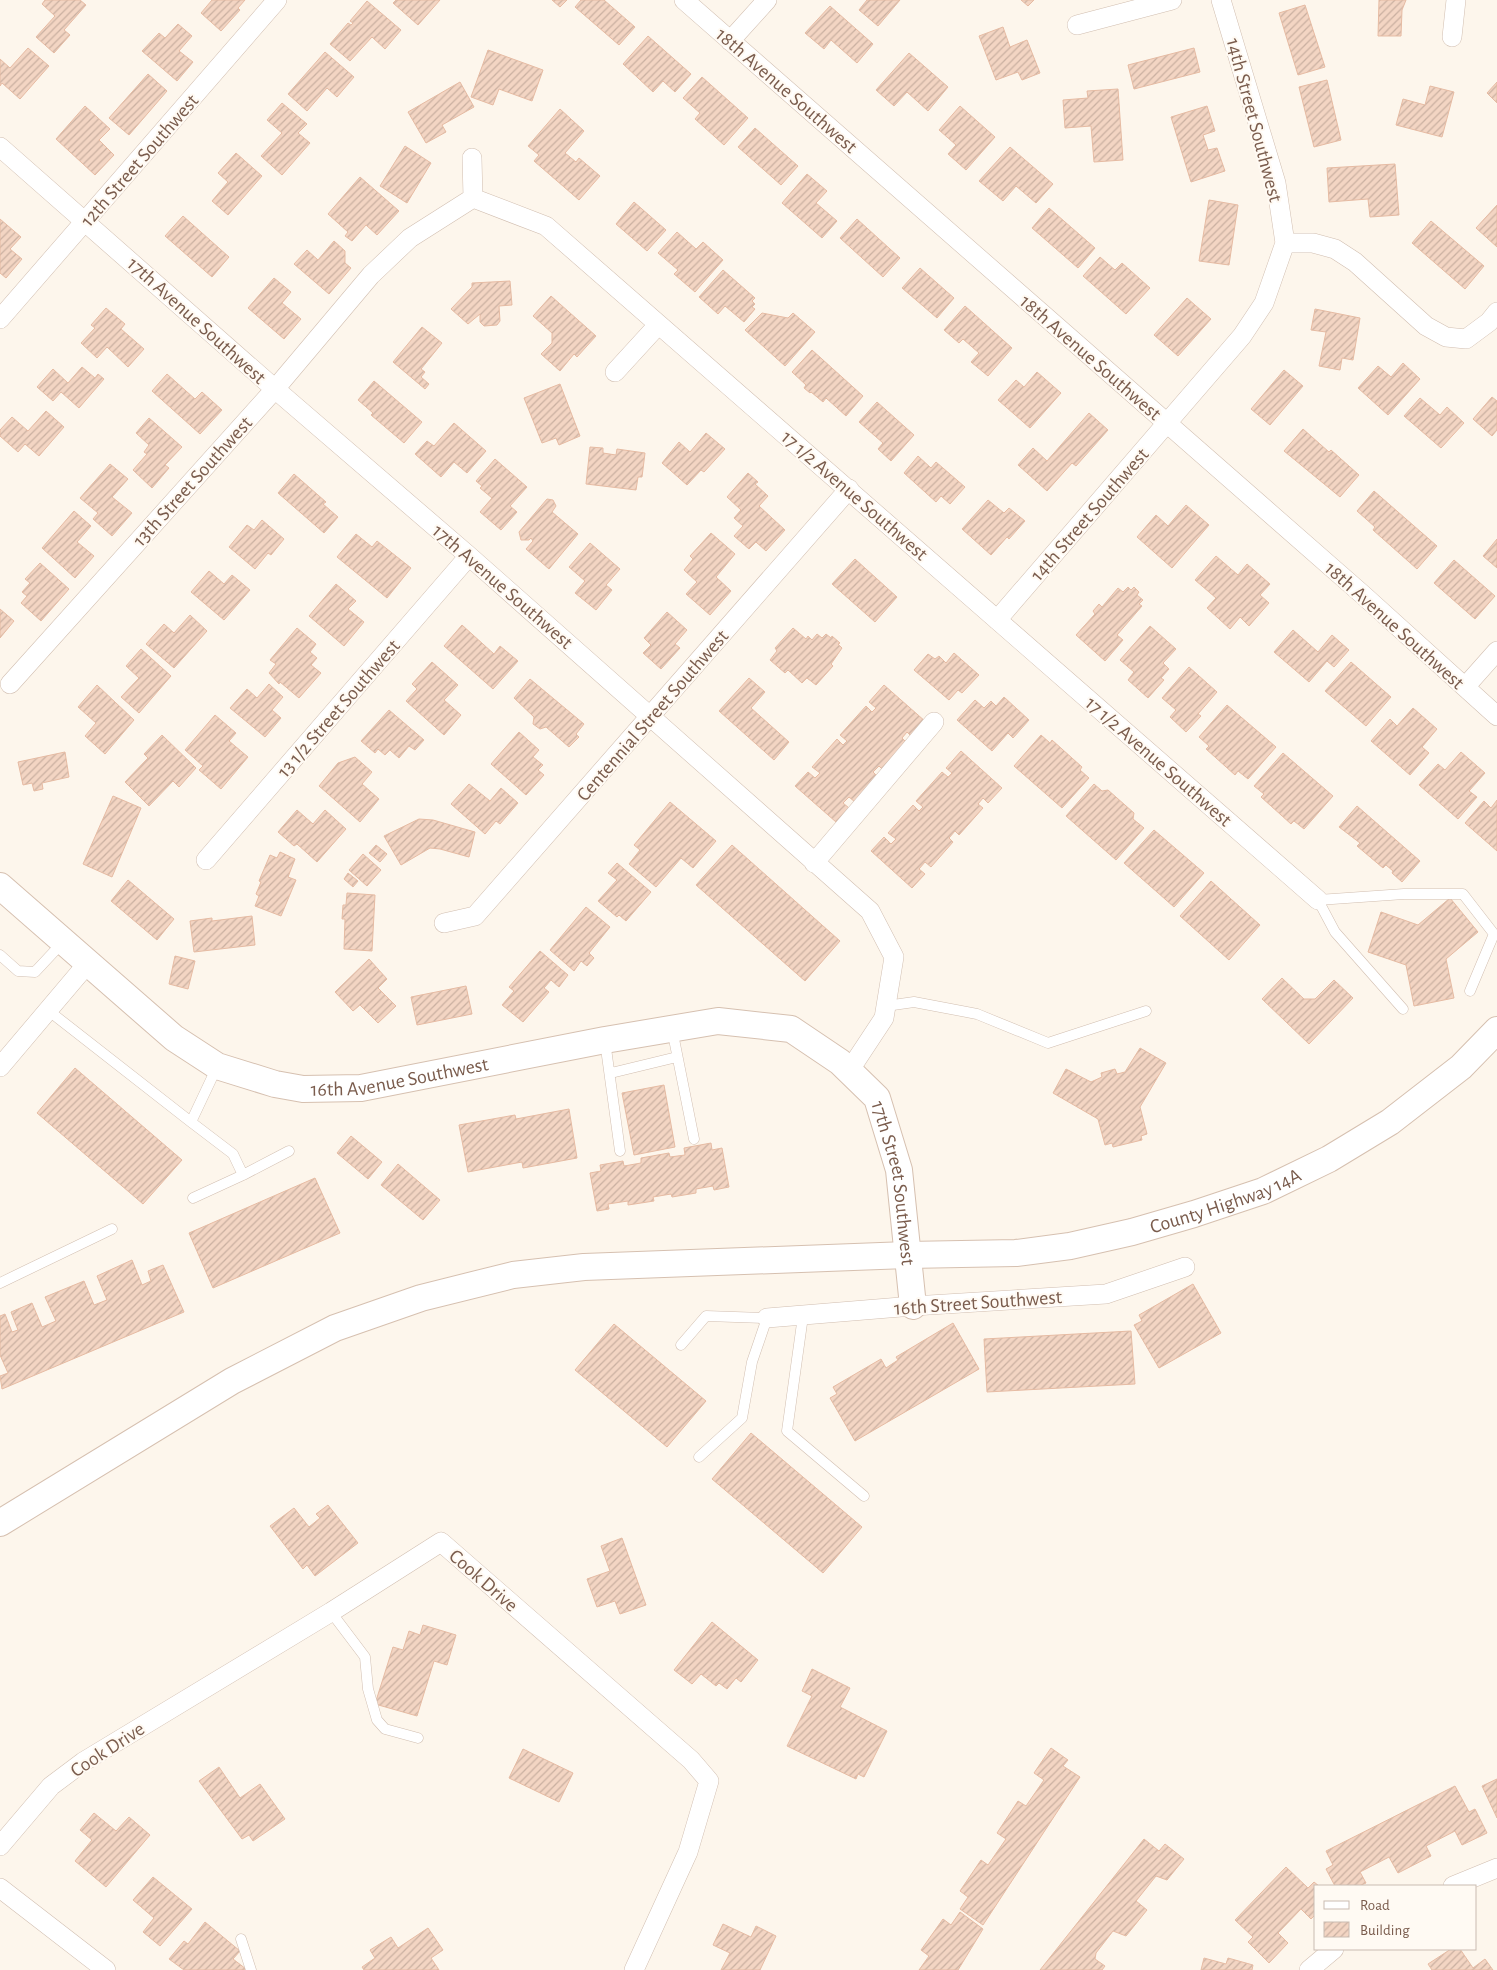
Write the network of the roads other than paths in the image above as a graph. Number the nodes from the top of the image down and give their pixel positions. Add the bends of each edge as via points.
1 (277, 0) edge
2 (684, 0) edge
3 (767, 0) edge
4 (1172, 0) edge
5 (1221, 0) edge
6 (1456, 0) edge
7 (1076, 25) dead end
8 (1452, 37) dead end
9 (730, 40) junction
10 (0, 147) edge
11 (472, 158) dead end
12 (473, 198) junction
13 (86, 221) junction
14 (1285, 243) junction
15 (1497, 312) edge
16 (0, 319) edge
17 (658, 325) junction
18 (615, 372) dead end
19 (275, 389) junction
20 (1167, 424) junction
21 (850, 490) junction
22 (469, 556) junction
23 (997, 620) junction
24 (1497, 651) edge
25 (10, 684) dead end
26 (1465, 687) junction
27 (650, 716) junction
28 (1497, 716) edge
29 (934, 722) dead end
30 (206, 860) dead end
31 (814, 863) junction
32 (0, 886) edge
33 (1318, 900) junction
34 (444, 922) dead end
35 (63, 942) junction
36 (0, 955) edge
37 (88, 963) junction
38 (1470, 991) dead end
39 (886, 1006) junction
40 (1403, 1009) dead end
41 (49, 1010) junction
42 (1146, 1011) dead end
43 (672, 1028) junction
44 (1497, 1030) edge
45 (605, 1040) junction
46 (677, 1057) junction
47 (218, 1066) junction
48 (0, 1067) edge
49 (849, 1071) junction
50 (611, 1073) junction
51 (192, 1122) junction
52 (694, 1139) dead end
53 (289, 1151) dead end
54 (620, 1151) dead end
55 (243, 1175) junction
56 (193, 1198) dead end
57 (112, 1229) dead end
58 (907, 1255) junction
59 (1184, 1267) dead end
60 (0, 1283) edge
61 (913, 1306) junction
62 (803, 1316) junction
63 (767, 1318) junction
64 (681, 1345) dead end
65 (699, 1457) dead end
66 (864, 1496) dead end
67 (0, 1523) edge
68 (331, 1612) junction
69 (418, 1738) dead end
70 (0, 1846) edge
71 (1495, 1873) edge
72 (1456, 1885) edge
73 (0, 1888) edge
74 (241, 1939) dead end
75 (1333, 1950) edge
76 (106, 1970) edge
77 (252, 1970) edge
78 (634, 1970) edge
79 (1309, 1970) edge

1 - 13 street, 12th Street Southwest
2 - 9 street, 18th Avenue Southwest
3 - 9 street
4 - 7 street
5 - 14 street, 14th Street Southwest via 1276,183
6 - 8 street
9 - 20 street, 18th Avenue Southwest
10 - 13 street, 17th Avenue Southwest
11 - 12 street
12 - 17 street, 17 1/2 Avenue Southwest via 546,226
12 - 19 street, 13th Street Southwest via 410,238 372,276
13 - 16 street, 12th Street Southwest
13 - 19 street, 17th Avenue Southwest
14 - 15 street via 1313,243 1335,249 1355,262 1426,326 1446,337 1466,339
14 - 20 street, 14th Street Southwest via 1264,303 1242,336
17 - 18 street
17 - 21 street, 17 1/2 Avenue Southwest
19 - 22 street, 17th Avenue Southwest
19 - 25 street, 13th Street Southwest
20 - 23 street, 14th Street Southwest
20 - 26 street, 18th Avenue Southwest
21 - 23 street, 17 1/2 Avenue Southwest
21 - 27 street, Centennial Street Southwest
22 - 27 street, 17th Avenue Southwest
22 - 30 street, 13 1/2 Street Southwest
23 - 33 street, 17 1/2 Avenue Southwest
24 - 26 street
26 - 28 street, 18th Avenue Southwest
27 - 31 street, 17th Avenue Southwest
27 - 34 street, Centennial Street Southwest via 475,916
29 - 31 street
31 - 39 street, 17th Avenue Southwest via 870,911 894,957
32 - 35 main road, 16th Avenue Southwest
33 - 38 lane via 1463,894 1494,934
33 - 40 lane via 1335,932
35 - 36 lane via 35,972 18,971
35 - 37 main road, 16th Avenue Southwest
37 - 41 street
37 - 47 main road, 16th Avenue Southwest via 174,1038
39 - 42 lane via 914,1002 977,1014 1048,1043
39 - 49 street, 17th Avenue Southwest via 884,1018
41 - 48 street
41 - 51 lane
43 - 45 main road, 16th Avenue Southwest
43 - 46 lane
43 - 49 main road, 16th Avenue Southwest via 718,1020 792,1030
44 - 58 main road, County Highway 14A via 1460,1067 1390,1122 1329,1159 1262,1191 1132,1232 1070,1246 1016,1253
45 - 47 main road, 16th Avenue Southwest via 360,1088 303,1089 274,1084
45 - 50 lane
46 - 50 lane
46 - 52 lane
47 - 51 lane
49 - 58 main road, 17th Street Southwest via 877,1098 899,1170
50 - 54 lane
51 - 55 lane via 233,1154
53 - 55 lane
55 - 56 lane
57 - 60 lane
58 - 61 main road, 17th Street Southwest
58 - 67 main road, County Highway 14A via 584,1267 513,1275 421,1298 335,1328 232,1381
59 - 61 street, 16th Street Southwest via 1106,1294
61 - 62 street, 16th Street Southwest
62 - 63 street, 16th Street Southwest
62 - 66 lane via 788,1431
63 - 64 lane via 706,1316
63 - 65 lane via 752,1362 742,1418
68 - 69 lane via 365,1657 368,1689 377,1720 385,1729
68 - 70 street, Cook Drive via 83,1762 52,1786
68 - 78 street, Cook Drive via 441,1542 691,1760 709,1781 688,1852
71 - 72 street
73 - 76 street
74 - 77 lane
75 - 79 street

